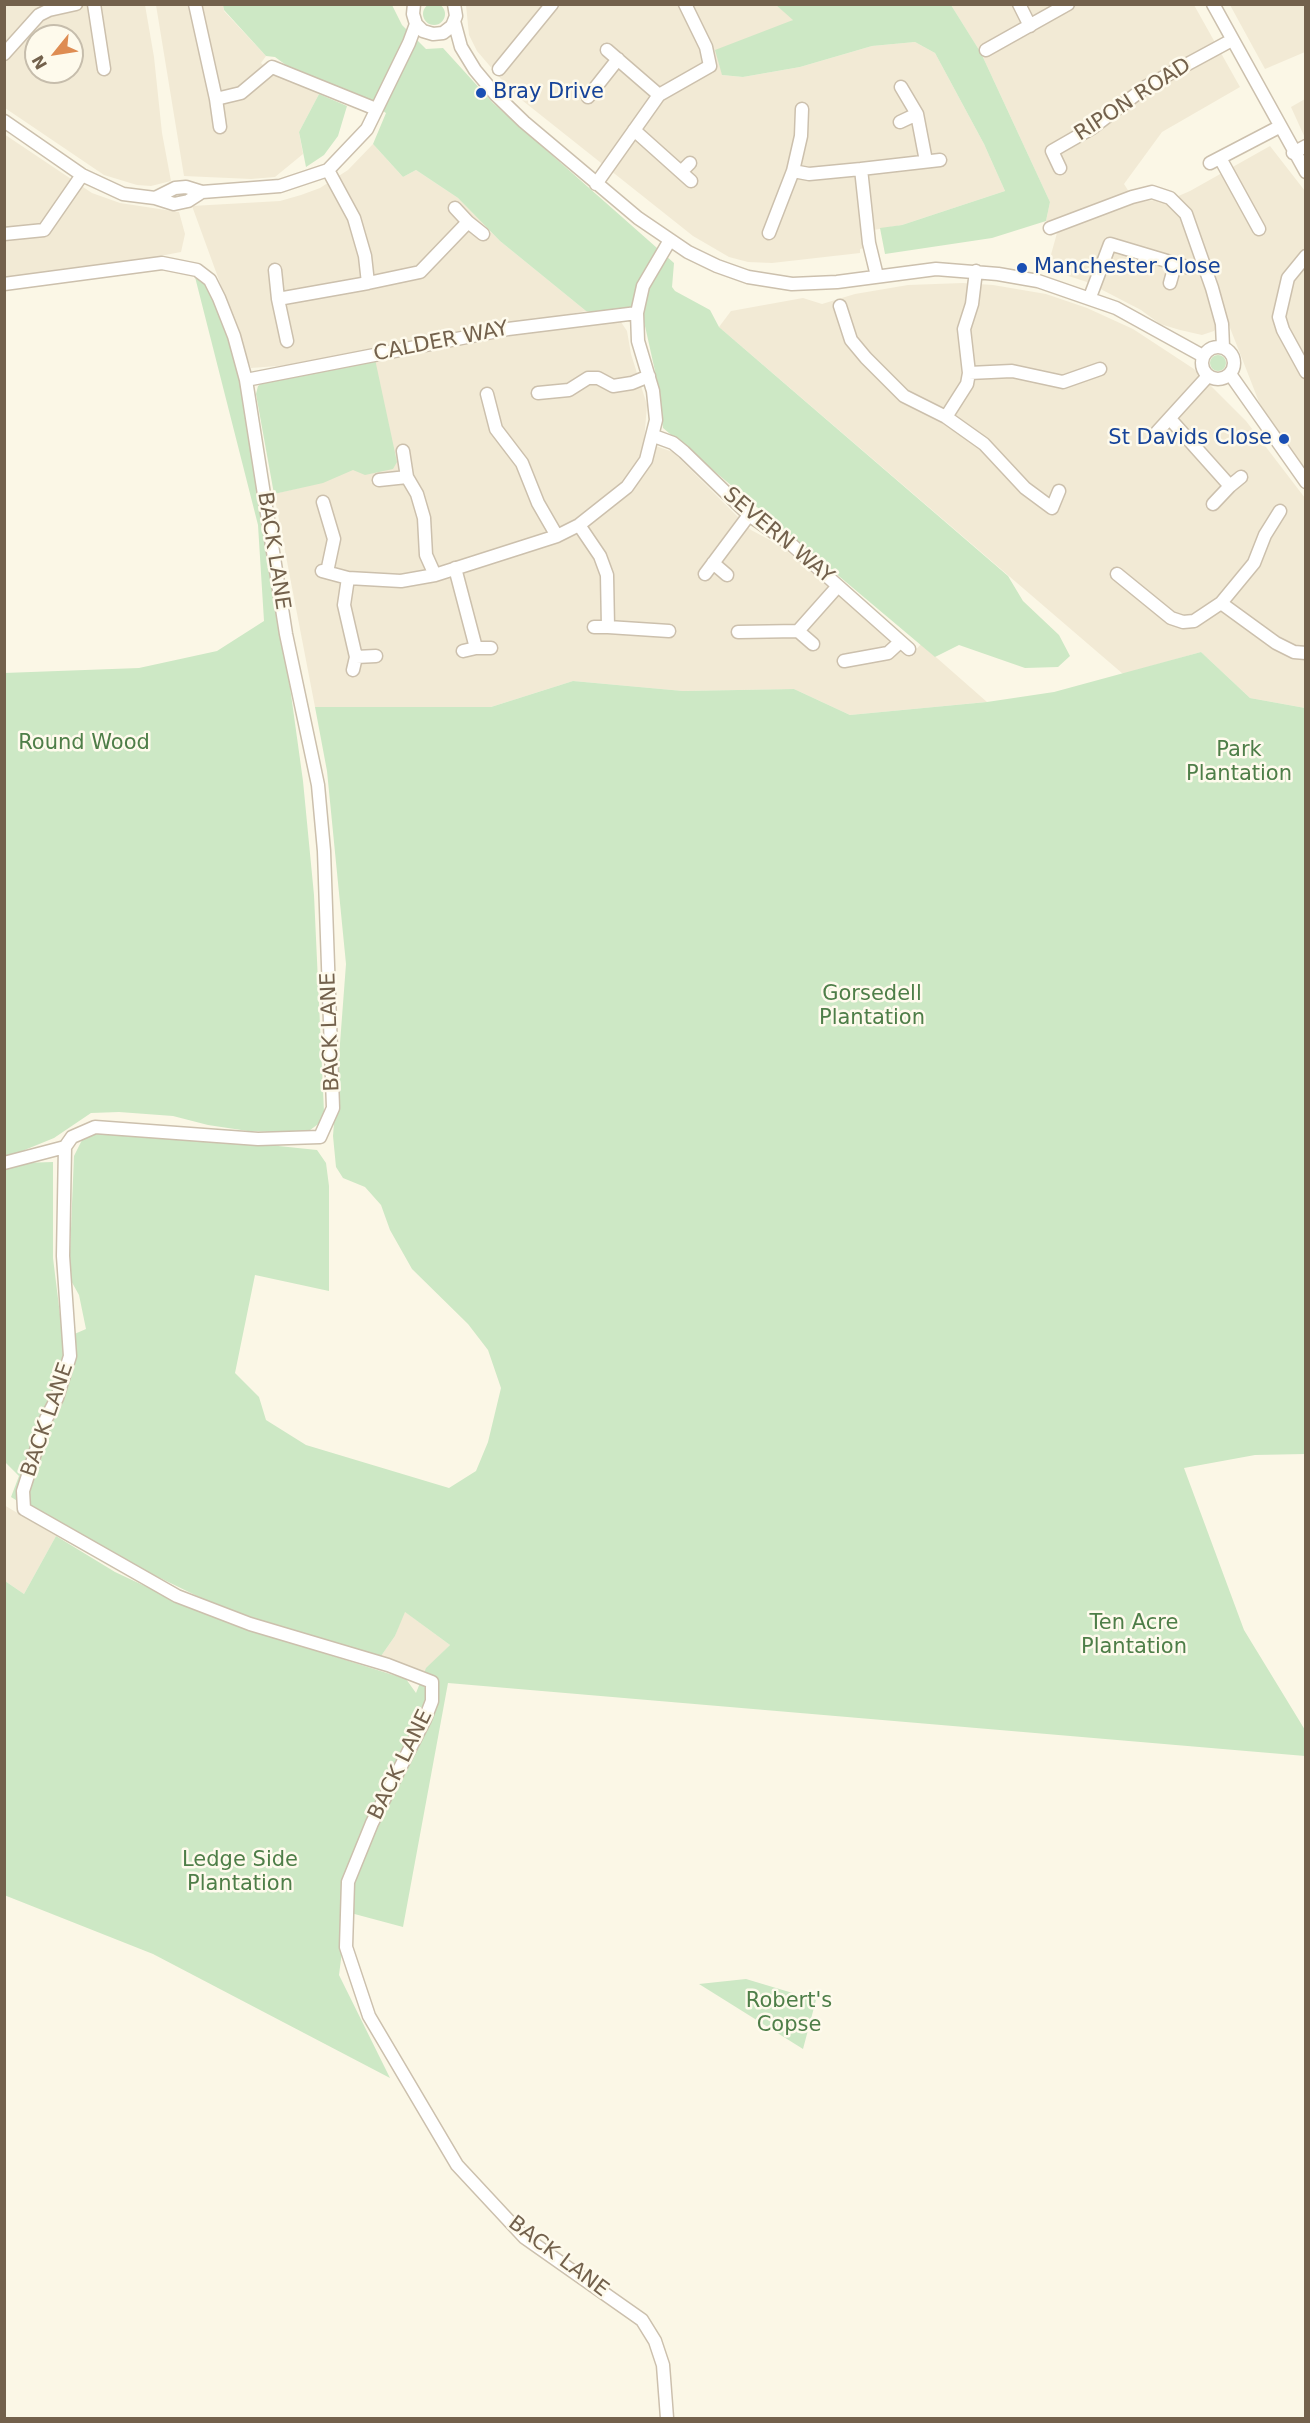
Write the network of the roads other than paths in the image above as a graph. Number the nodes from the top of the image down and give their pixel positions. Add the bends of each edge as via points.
1 (76, 4) edge
2 (94, 4) edge
3 (195, 4) edge
4 (454, 4) edge
5 (552, 4) edge
6 (1018, 4) edge
7 (1068, 4) edge
8 (1213, 4) edge
9 (686, 5) edge
10 (412, 12) edge
11 (454, 21) junction
12 (1030, 26) junction
13 (443, 33) junction
14 (429, 34) junction
15 (1232, 40) junction
16 (410, 43) junction
17 (462, 47) junction
18 (607, 50) dead end
19 (986, 50) dead end
20 (4, 54) edge
21 (618, 60) junction
22 (104, 69) dead end
23 (499, 69) dead end
24 (901, 87) dead end
25 (659, 95) junction
26 (588, 97) dead end
27 (216, 99) junction
28 (376, 109) junction
29 (802, 109) dead end
30 (917, 114) junction
31 (4, 121) edge
32 (900, 122) dead end
33 (220, 127) dead end
34 (1279, 128) junction
35 (634, 130) junction
36 (1305, 146) edge
37 (1293, 153) junction
38 (940, 160) dead end
39 (926, 161) junction
40 (690, 163) dead end
41 (1060, 168) dead end
42 (861, 169) junction
43 (328, 170) junction
44 (793, 171) junction
45 (681, 172) junction
46 (1305, 172) edge
47 (82, 175) junction
48 (691, 181) dead end
49 (596, 183) junction
50 (455, 208) dead end
51 (468, 222) junction
52 (1050, 228) dead end
53 (1259, 229) dead end
54 (769, 233) dead end
55 (4, 234) edge
56 (483, 234) dead end
57 (670, 240) junction
58 (1305, 256) edge
59 (275, 270) dead end
60 (976, 272) junction
61 (877, 276) junction
62 (368, 283) junction
63 (1170, 283) dead end
64 (4, 284) edge
65 (1090, 297) junction
66 (278, 299) junction
67 (840, 306) dead end
68 (637, 313) junction
69 (287, 341) dead end
70 (1223, 347) junction
71 (1203, 356) junction
72 (1100, 369) dead end
73 (1305, 372) edge
74 (969, 373) junction
75 (1230, 374) junction
76 (649, 376) junction
77 (1208, 376) junction
78 (246, 380) junction
79 (538, 393) dead end
80 (487, 394) dead end
81 (946, 417) junction
82 (1171, 420) junction
83 (1157, 432) dead end
84 (654, 436) junction
85 (403, 451) dead end
86 (407, 477) junction
87 (1240, 477) dead end
88 (379, 480) dead end
89 (1305, 482) edge
90 (1230, 486) junction
91 (1059, 491) dead end
92 (323, 502) dead end
93 (1213, 504) dead end
94 (1280, 511) dead end
95 (749, 515) junction
96 (579, 525) junction
97 (557, 536) junction
98 (713, 563) junction
99 (456, 568) junction
100 (705, 574) dead end
101 (727, 574) dead end
102 (1117, 574) dead end
103 (435, 575) junction
104 (348, 578) junction
105 (838, 586) junction
106 (1221, 603) junction
107 (594, 627) dead end
108 (608, 627) junction
109 (669, 631) dead end
110 (798, 631) junction
111 (738, 632) dead end
112 (813, 644) dead end
113 (476, 648) junction
114 (491, 648) dead end
115 (463, 651) dead end
116 (1305, 653) edge
117 (376, 656) dead end
118 (356, 657) junction
119 (844, 661) dead end
120 (352, 670) dead end
121 (65, 1147) junction
122 (4, 1163) edge
123 (667, 2418) edge

1 - 20 street via 39,15
2 - 22 street
3 - 27 street
4 - 11 street
5 - 23 street
6 - 12 street
7 - 12 street
8 - 15 street
9 - 25 street via 706,47 710,66
10 - 14 street
10 - 16 street
11 - 13 street
11 - 17 street
12 - 19 street
13 - 14 street
13 - 17 street
14 - 16 street
15 - 34 street
15 - 41 street, RIPON ROAD via 1148,86 1092,128 1052,151
16 - 28 street
17 - 49 street via 495,94
18 - 21 street
21 - 25 street
21 - 26 street
24 - 30 street
25 - 35 street
27 - 28 street via 241,93 272,67
27 - 33 street
28 - 43 street via 367,129
29 - 44 street
30 - 32 street
30 - 39 street
31 - 47 street
34 - 37 street
34 - 53 street via 1215,160 1241,184
35 - 45 street
35 - 49 street
36 - 37 street
37 - 46 street
38 - 39 street
39 - 42 street
40 - 45 street
42 - 44 street via 809,174
42 - 61 street
43 - 47 street via 280,186 202,192 175,188 155,198 123,194
43 - 62 street via 354,219
44 - 54 street
45 - 48 street
47 - 55 street via 44,230
49 - 57 street
50 - 51 street
51 - 56 street
51 - 62 street via 420,272
52 - 70 street via 1152,192 1170,198 1186,214 1212,288 1222,324
57 - 61 street via 717,266 765,281 808,285
57 - 68 street via 646,280
58 - 73 street via 1288,278 1279,317
59 - 66 street
60 - 61 street via 936,269
60 - 65 street via 1038,281
60 - 74 street via 964,329
62 - 66 street
63 - 65 street via 1181,266 1110,244
64 - 78 street via 162,263 197,270 210,280 219,298
65 - 71 street
66 - 69 street
67 - 81 street via 851,340 866,358 904,396
68 - 76 street via 638,341
68 - 78 street, CALDER WAY via 507,329
70 - 71 street via 1212,348
70 - 75 street via 1234,358
71 - 77 street via 1202,367
72 - 74 street via 1062,382 1012,371
74 - 81 street via 964,391
75 - 77 street via 1217,379
75 - 89 street
76 - 79 street via 613,386 598,378 588,378 569,390
76 - 84 street via 656,411
77 - 82 street
78 - 121 street, BACK LANE via 286,634 318,785 333,1108 320,1137 258,1139 95,1127 72,1137
80 - 97 street via 496,429 522,463
81 - 91 street via 984,444 1025,488 1052,508
82 - 83 street
82 - 90 street
84 - 95 street, SEVERN WAY via 684,452
84 - 96 street via 646,460 631,483
85 - 86 street
86 - 88 street
86 - 103 street via 424,518 426,555
87 - 90 street
90 - 93 street
92 - 104 street via 333,538 325,572
94 - 106 street via 1254,563
95 - 98 street
95 - 105 street, SEVERN WAY via 781,536
96 - 97 street
96 - 108 street via 608,575
97 - 99 street
98 - 100 street
98 - 101 street
99 - 103 street
99 - 113 street
102 - 106 street via 1178,621 1199,619
103 - 104 street via 401,581
104 - 118 street via 344,605
105 - 110 street
105 - 119 street, SEVERN WAY via 905,645 888,653
106 - 116 street via 1276,643
107 - 108 street
108 - 109 street
110 - 111 street
110 - 112 street
113 - 114 street
113 - 115 street
117 - 118 street
118 - 120 street
121 - 122 street
121 - 123 street, BACK LANE via 63,1256 70,1356 23,1491 24,1509 177,1596 250,1624 432,1682 432,1701 425,1719 372,1823 348,1882 346,1947 369,2016 457,2165 524,2237 642,2320 663,2365

